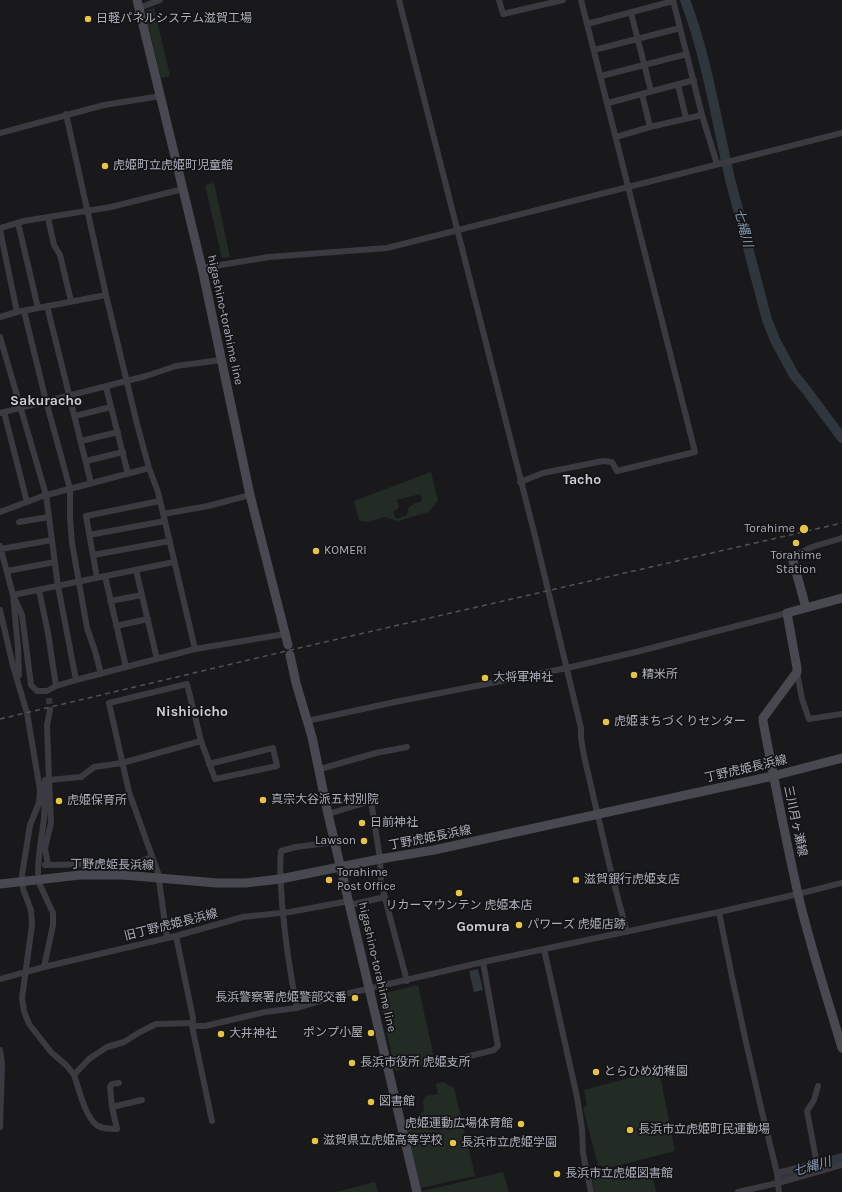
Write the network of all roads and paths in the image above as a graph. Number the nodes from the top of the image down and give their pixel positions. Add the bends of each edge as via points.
1 (160, 0) edge
2 (399, 0) edge
3 (499, 0) edge
4 (563, 0) edge
5 (581, 0) edge
6 (673, 1) edge
7 (138, 4) edge
8 (631, 13) junction
9 (587, 24) junction
10 (680, 28) junction
11 (638, 39) junction
12 (594, 50) junction
13 (687, 54) junction
14 (644, 65) junction
15 (601, 76) junction
16 (694, 80) junction
17 (678, 85) junction
18 (651, 91) junction
19 (642, 94) junction
20 (161, 96) junction
21 (608, 103) junction
22 (66, 114) junction
23 (702, 114) junction
24 (686, 118) junction
25 (650, 127) junction
26 (0, 133) edge
27 (842, 133) edge
28 (616, 137) junction
29 (718, 164) junction
30 (628, 187) junction
31 (184, 189) junction
32 (87, 212) junction
33 (48, 218) junction
34 (18, 223) junction
35 (0, 229) edge
36 (457, 230) junction
37 (202, 268) junction
38 (106, 295) junction
39 (72, 300) junction
40 (47, 306) junction
41 (38, 308) junction
42 (20, 311) junction
43 (0, 317) edge
44 (0, 337) edge
45 (221, 360) junction
46 (127, 381) junction
47 (106, 386) junction
48 (70, 396) junction
49 (46, 401) junction
50 (111, 407) junction
51 (20, 408) junction
52 (2, 412) edge
53 (75, 416) junction
54 (118, 432) junction
55 (81, 441) junction
56 (123, 452) junction
57 (86, 461) junction
58 (150, 468) junction
59 (128, 474) junction
60 (520, 482) junction
61 (91, 483) junction
62 (70, 489) junction
63 (46, 495) junction
64 (250, 495) junction
65 (160, 501) junction
66 (27, 502) junction
67 (0, 512) edge
68 (48, 517) junction
69 (164, 518) junction
70 (19, 522) dead end
71 (89, 536) junction
72 (842, 538) edge
73 (52, 540) junction
74 (170, 541) junction
75 (0, 547) edge
76 (775, 553) dead end
77 (93, 555) junction
78 (792, 557) junction
79 (55, 562) junction
80 (174, 562) junction
81 (136, 570) junction
82 (7, 571) junction
83 (105, 576) junction
84 (97, 578) junction
85 (79, 582) junction
86 (58, 586) junction
87 (39, 590) junction
88 (13, 595) junction
89 (142, 595) junction
90 (842, 598) edge
91 (110, 601) junction
92 (806, 608) junction
93 (0, 610) edge
94 (787, 613) junction
95 (148, 619) junction
96 (116, 626) junction
97 (285, 634) junction
98 (288, 645) dead end
99 (194, 649) junction
100 (290, 655) dead end
101 (157, 659) junction
102 (126, 667) junction
103 (567, 668) junction
104 (797, 672) junction
105 (101, 674) junction
106 (76, 680) junction
107 (19, 685) junction
108 (56, 686) junction
109 (50, 710) tunnel mouth
110 (842, 714) edge
111 (307, 721) junction
112 (200, 740) junction
113 (407, 747) dead end
114 (842, 758) edge
115 (122, 763) junction
116 (209, 764) junction
117 (320, 769) junction
118 (773, 776) junction
119 (49, 780) junction
120 (36, 813) junction
121 (328, 814) junction
122 (598, 814) junction
123 (44, 817) junction
124 (335, 842) junction
125 (152, 857) junction
126 (380, 859) junction
127 (38, 865) junction
128 (48, 865) junction
129 (341, 868) junction
130 (38, 873) dead end
131 (158, 878) junction
132 (280, 880) junction
133 (19, 882) junction
134 (842, 883) edge
135 (0, 884) edge
136 (40, 885) dead end
137 (798, 894) junction
138 (385, 897) junction
139 (350, 903) junction
140 (283, 912) junction
141 (720, 912) junction
142 (627, 932) junction
143 (176, 936) junction
144 (167, 938) junction
145 (544, 949) junction
146 (483, 962) junction
147 (44, 967) junction
148 (24, 973) junction
149 (0, 979) edge
150 (407, 981) junction
151 (370, 988) junction
152 (297, 1008) junction
153 (192, 1024) junction
154 (842, 1048) edge
155 (0, 1050) edge
156 (438, 1064) dead end
157 (74, 1075) junction
158 (119, 1083) dead end
159 (818, 1086) dead end
160 (142, 1100) dead end
161 (112, 1107) junction
162 (212, 1121) dead end
163 (0, 1127) edge
164 (842, 1165) edge
165 (777, 1173) junction
166 (778, 1183) junction
167 (416, 1192) edge
168 (591, 1192) edge
169 (738, 1192) edge
170 (779, 1192) edge

1 - 7 street
2 - 36 street
3 - 4 street via 503,14
5 - 9 street
6 - 8 street
6 - 10 street
7 - 20 main road, higashino-torahime line
8 - 9 street
8 - 11 street
9 - 12 street
10 - 11 street
10 - 13 street
11 - 12 street
11 - 14 street
12 - 15 street
13 - 14 street
13 - 16 street
14 - 15 street
14 - 18 street
15 - 21 street
16 - 17 street
16 - 23 street
17 - 18 street
17 - 24 street
18 - 19 street
19 - 21 street
19 - 25 street
20 - 22 street
20 - 31 main road, higashino-torahime line
21 - 28 street
22 - 26 street
22 - 32 street
23 - 24 street
23 - 29 street
24 - 25 street
25 - 28 street
27 - 29 street
28 - 30 street
29 - 30 street
30 - 36 street
30 - 60 street via 694,452 617,471 612,462 603,461 543,473
31 - 32 street
31 - 37 main road, higashino-torahime line
32 - 33 street
32 - 38 street
33 - 34 street
33 - 39 street
34 - 35 street
34 - 41 street
35 - 42 street
36 - 37 street via 387,248 268,257
36 - 60 street
37 - 45 main road, higashino-torahime line
38 - 39 street
38 - 46 street
39 - 40 street
40 - 41 street
40 - 48 street
41 - 42 street
42 - 43 street
42 - 49 street
44 - 51 street
45 - 46 street via 176,366
45 - 64 main road, higashino-torahime line
46 - 47 street
46 - 58 street
47 - 48 street
47 - 50 street
48 - 49 street
48 - 53 street
49 - 51 street
49 - 62 street
50 - 53 street
50 - 54 street
51 - 52 street
51 - 63 street
52 - 66 street
53 - 55 street
54 - 55 street
54 - 56 street
55 - 57 street
56 - 57 street
56 - 59 street
57 - 61 street
58 - 59 street
58 - 65 street
59 - 61 street
60 - 103 street
61 - 62 street
62 - 63 street
62 - 85 street via 72,543
63 - 66 street
63 - 68 street
64 - 69 street
64 - 97 main road, higashino-torahime line
65 - 69 street
65 - 71 street via 86,516
66 - 67 street
68 - 70 street
68 - 73 street
69 - 71 street
69 - 74 street
71 - 77 street
72 - 78 street via 812,547
73 - 75 street
73 - 79 street
74 - 77 street
74 - 80 street
75 - 82 street
76 - 78 street
77 - 84 street
78 - 92 main road
79 - 82 street
79 - 86 street
80 - 81 street
80 - 99 street
81 - 83 street
81 - 89 street
82 - 88 street
83 - 84 street
83 - 91 street
84 - 85 street
85 - 86 street
85 - 105 street via 87,628
86 - 87 street
86 - 106 street
87 - 88 street
87 - 108 street
88 - 107 street
88 - 108 street via 22,615 31,685 37,691 48,694
89 - 91 street
89 - 95 street
90 - 92 main road
91 - 96 street
92 - 94 main road
93 - 107 street
94 - 103 street
94 - 104 main road
95 - 96 street
95 - 101 street
96 - 102 street
97 - 98 main road, higashino-torahime line
97 - 99 street
99 - 101 street
100 - 111 main road, higashino-torahime line
101 - 102 street
102 - 105 street
103 - 111 street
103 - 122 street
104 - 110 street via 809,719
104 - 118 main road, 三川月ヶ瀬線 via 763,721
105 - 106 street
106 - 108 street
107 - 120 street via 27,713 40,790
109 - 119 street via 47,725
111 - 117 main road, higashino-torahime line
112 - 115 street
112 - 115 street via 187,684 109,703
112 - 116 street
113 - 117 street
114 - 118 main road, 丁野虎姫長浜線
115 - 119 street via 94,767 81,777
115 - 125 street via 129,792
116 - 116 street via 215,779 277,766 273,748
117 - 121 main road, higashino-torahime line
118 - 122 main road, 丁野虎姫長浜線
118 - 137 main road, 三川月ヶ瀬線
119 - 123 street via 45,780
119 - 128 street via 51,823 45,848
120 - 123 street
120 - 133 street via 30,826
121 - 124 main road, higashino-torahime line
121 - 126 street via 371,801
122 - 126 main road, 丁野虎姫長浜線 via 434,850
122 - 142 street
123 - 127 street
124 - 129 main road, higashino-torahime line
124 - 132 street via 281,851
125 - 128 street via 126,866
125 - 131 street
126 - 129 main road, 丁野虎姫長浜線
126 - 138 street via 381,883
127 - 128 street
127 - 130 street
129 - 132 main road, 丁野虎姫長浜線
129 - 139 main road, higashino-torahime line
131 - 132 main road, 丁野虎姫長浜線 via 217,883
131 - 133 main road, 丁野虎姫長浜線 via 80,875
131 - 144 street
132 - 140 street
133 - 135 main road, 丁野虎姫長浜線
133 - 148 street via 31,910 32,925
134 - 137 street
136 - 147 street via 53,913
137 - 141 street
137 - 154 main road, 三川月ヶ瀬線
138 - 139 street, 旧丁野虎姫長浜線
138 - 150 street
139 - 140 street, 旧丁野虎姫長浜線
139 - 151 main road, higashino-torahime line
140 - 143 street, 旧丁野虎姫長浜線 via 244,917
140 - 152 street
141 - 142 street
141 - 165 street via 741,1024
142 - 145 street
143 - 144 street, 旧丁野虎姫長浜線
143 - 153 street
144 - 147 street, 旧丁野虎姫長浜線
145 - 146 street
145 - 168 street via 575,1086 582,1128 579,1144
146 - 150 street
146 - 156 street via 498,1046 494,1050
147 - 148 street, 旧丁野虎姫長浜線
148 - 149 street, 旧丁野虎姫長浜線
148 - 157 street via 22,998 29,1024 51,1052
150 - 151 street
151 - 152 street
151 - 167 main road, higashino-torahime line
152 - 153 street via 264,1012 205,1026
153 - 157 street via 156,1024 124,1042 107,1047 89,1059
153 - 162 street
155 - 163 street
157 - 161 street via 92,1121 108,1129 117,1129
158 - 161 street via 110,1087
159 - 165 street via 807,1111 816,1159 812,1164
160 - 161 street
164 - 166 street
165 - 166 street
166 - 169 street
166 - 170 street

